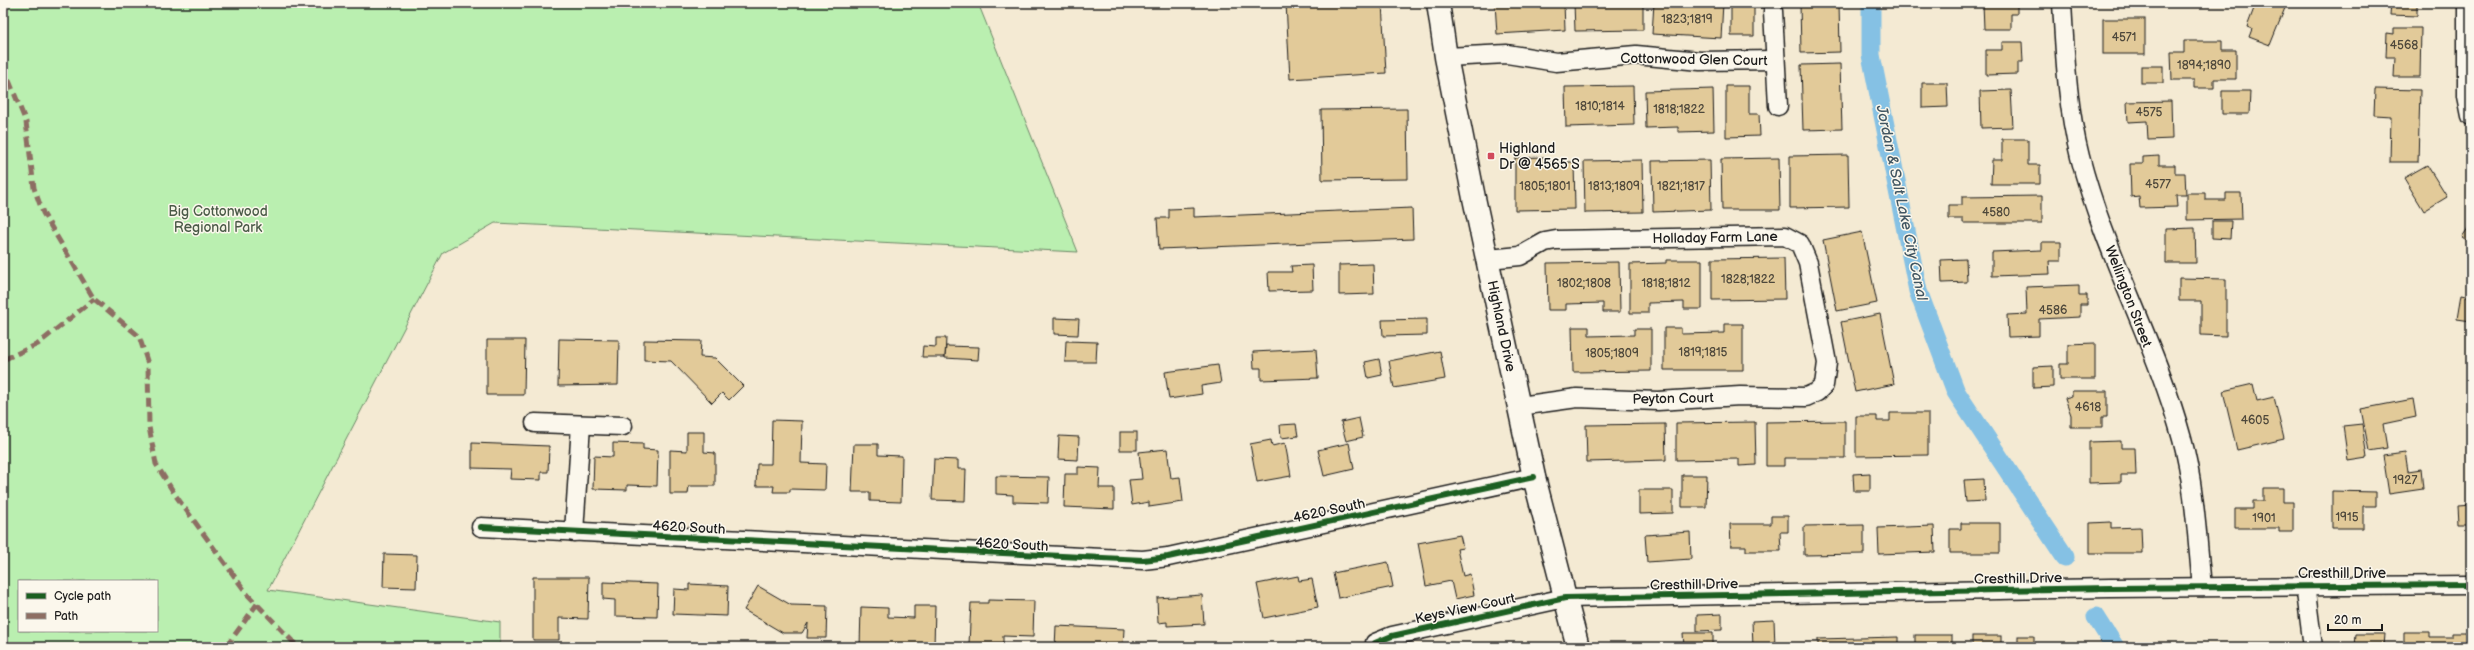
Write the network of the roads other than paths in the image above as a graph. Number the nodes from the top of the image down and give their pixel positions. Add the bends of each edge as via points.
1 (1438, 3) edge
2 (2062, 3) edge
3 (2467, 3) edge
4 (1773, 11) dead end
5 (1446, 57) junction
6 (1775, 60) junction
7 (1778, 106) dead end
8 (2471, 116) edge
9 (1488, 259) junction
10 (1824, 385) joint
11 (1519, 406) junction
12 (535, 423) dead end
13 (581, 425) junction
14 (623, 426) dead end
15 (1534, 477) junction
16 (481, 527) dead end
17 (574, 532) junction
18 (2305, 585) junction
19 (2471, 585) edge
20 (2202, 587) junction
21 (1565, 598) junction
22 (1375, 647) edge
23 (1578, 647) edge
24 (2313, 647) edge

1 - 5 main road, Highland Drive
2 - 20 street, Wellington Street via 2069,99 2080,157 2104,232 2165,386 2182,441 2193,500
3 - 8 street via 2467,88
4 - 6 street, Cottonwood Glen Court
5 - 6 street, Cottonwood Glen Court via 1507,54 1556,62 1636,55 1700,61
5 - 9 main road, Highland Drive
6 - 7 street, Cottonwood Glen Court
9 - 10 street, Holladay Farm Lane via 1520,256 1545,242 1568,239 1785,236 1800,244 1808,263 1827,363
9 - 11 main road, Highland Drive
10 - 11 street, Peyton Court via 1806,397 1740,396 1658,401 1577,398
11 - 15 main road, Highland Drive
12 - 13 street
13 - 14 street
13 - 17 street
15 - 17 street, 4620 South via 1143,560
15 - 21 main road, Highland Drive
16 - 17 street, 4620 South
18 - 19 street, Cresthill Drive
18 - 20 street, Cresthill Drive
18 - 24 street
20 - 21 street, Cresthill Drive
21 - 22 street, Keys View Court via 1392,636 1375,643
21 - 23 main road, Highland Drive

